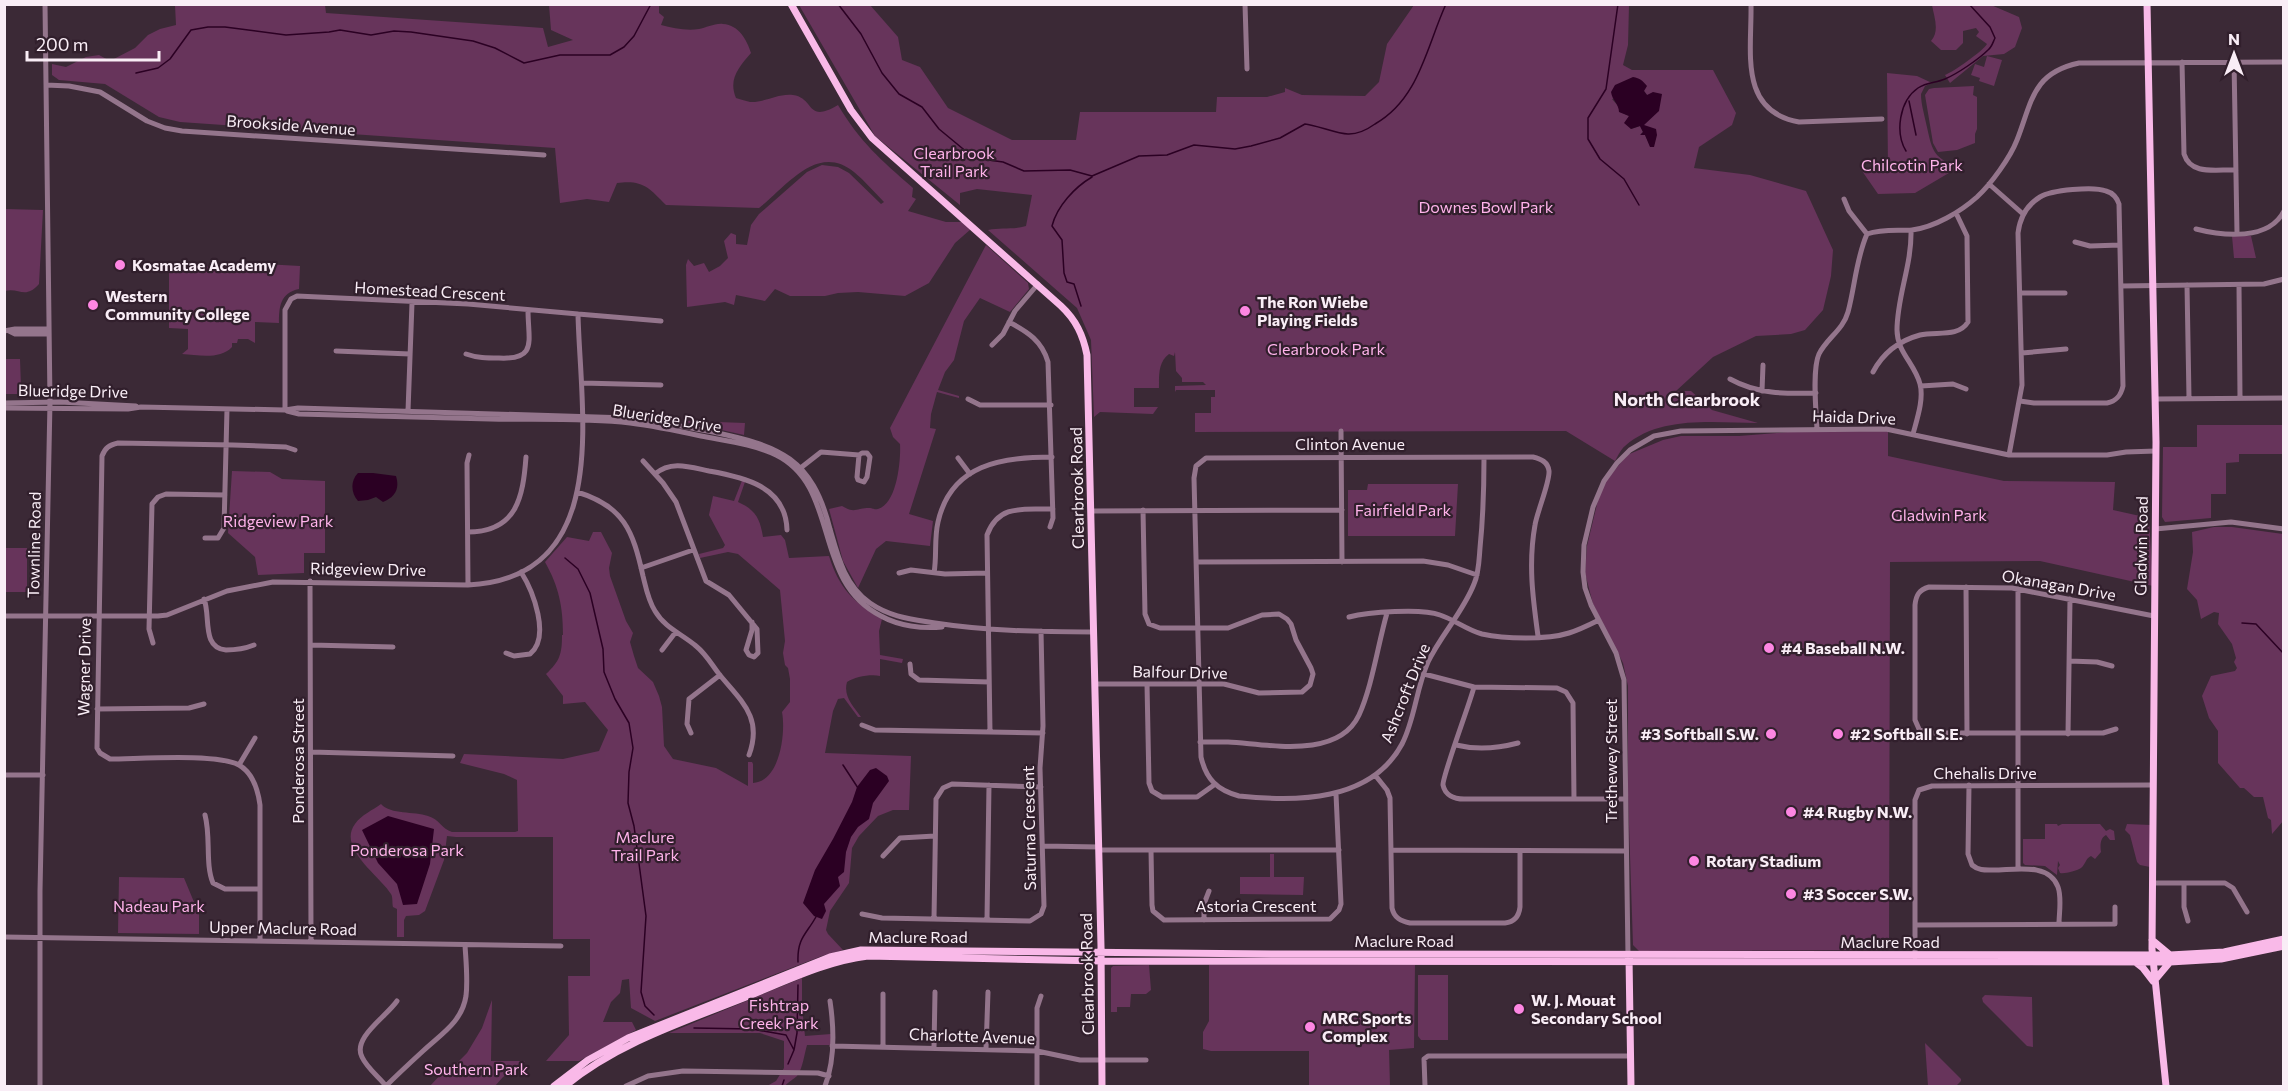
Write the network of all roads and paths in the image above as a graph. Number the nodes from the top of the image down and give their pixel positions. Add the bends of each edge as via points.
1 (45, 4) edge
2 (791, 4) edge
3 (1245, 4) edge
4 (1751, 4) edge
5 (2147, 4) edge
6 (2234, 61) junction
7 (2148, 62) junction
8 (2182, 62) junction
9 (2283, 62) edge
10 (1247, 69) dead end
11 (46, 85) junction
12 (1882, 119) dead end
13 (544, 154) dead end
14 (2236, 170) junction
15 (1989, 184) junction
16 (1844, 199) dead end
17 (2283, 211) edge
18 (1956, 213) junction
19 (2023, 214) junction
20 (2196, 229) dead end
21 (1911, 230) junction
22 (2237, 233) junction
23 (1867, 234) junction
24 (2075, 242) dead end
25 (2120, 245) junction
26 (2283, 279) edge
27 (1038, 284) junction
28 (2152, 285) junction
29 (2187, 285) junction
30 (2239, 285) junction
31 (2121, 286) junction
32 (2020, 293) junction
33 (2065, 293) dead end
34 (412, 303) junction
35 (528, 310) junction
36 (578, 314) junction
37 (661, 321) dead end
38 (1009, 322) junction
39 (7, 331) edge
40 (49, 331) junction
41 (1899, 344) junction
42 (993, 345) dead end
43 (2066, 350) dead end
44 (336, 351) dead end
45 (2022, 353) junction
46 (410, 354) junction
47 (466, 354) dead end
48 (1762, 365) dead end
49 (1873, 372) dead end
50 (1730, 380) dead end
51 (582, 383) junction
52 (661, 385) dead end
53 (1921, 386) junction
54 (1966, 388) dead end
55 (1762, 391) junction
56 (1816, 393) junction
57 (2189, 398) junction
58 (2240, 398) junction
59 (2283, 398) edge
60 (968, 399) dead end
61 (2156, 399) junction
62 (2020, 401) junction
63 (4, 403) edge
64 (50, 405) junction
65 (1051, 405) junction
66 (4, 408) edge
67 (227, 409) junction
68 (285, 410) junction
69 (408, 411) junction
70 (582, 419) junction
71 (1816, 429) junction
72 (1341, 432) dead end
73 (1913, 434) junction
74 (226, 445) junction
75 (295, 450) dead end
76 (2156, 451) junction
77 (1626, 454) joint
78 (469, 455) dead end
79 (859, 455) junction
80 (2009, 455) junction
81 (526, 457) dead end
82 (1052, 457) junction
83 (1341, 457) junction
84 (958, 458) dead end
85 (1484, 458) junction
86 (643, 461) dead end
87 (799, 469) junction
88 (655, 474) junction
89 (970, 474) junction
90 (577, 492) junction
91 (225, 495) junction
92 (1053, 509) junction
93 (1143, 510) junction
94 (1195, 510) junction
95 (1342, 510) junction
96 (1091, 511) junction
97 (1050, 527) dead end
98 (2156, 529) junction
99 (2283, 529) edge
100 (788, 530) dead end
101 (468, 532) junction
102 (205, 538) dead end
103 (693, 550) junction
104 (1196, 562) junction
105 (1342, 562) junction
106 (641, 567) junction
107 (521, 572) junction
108 (898, 573) dead end
109 (934, 573) junction
110 (987, 573) junction
111 (1477, 575) junction
112 (310, 581) junction
113 (468, 585) junction
114 (1966, 587) junction
115 (2018, 589) junction
116 (204, 599) junction
117 (2070, 599) junction
118 (1387, 613) junction
119 (46, 615) junction
120 (2154, 615) junction
121 (4, 616) edge
122 (99, 616) junction
123 (149, 617) junction
124 (1349, 617) dead end
125 (1599, 620) junction
126 (1452, 621) junction
127 (752, 622) junction
128 (1197, 628) junction
129 (988, 630) junction
130 (1041, 631) junction
131 (1094, 632) junction
132 (675, 633) junction
133 (1538, 636) junction
134 (153, 643) dead end
135 (254, 645) dead end
136 (311, 645) junction
137 (393, 647) dead end
138 (662, 650) dead end
139 (506, 653) dead end
140 (2068, 661) junction
141 (910, 664) dead end
142 (2112, 666) dead end
143 (1424, 674) junction
144 (720, 675) junction
145 (989, 682) junction
146 (1095, 684) junction
147 (1147, 684) junction
148 (1200, 684) junction
149 (1474, 687) junction
150 (204, 704) dead end
151 (97, 709) junction
152 (862, 725) dead end
153 (2116, 729) dead end
154 (990, 732) junction
155 (691, 733) dead end
156 (1043, 733) junction
157 (1966, 734) junction
158 (2017, 734) junction
159 (2068, 734) junction
160 (255, 738) dead end
161 (1200, 742) junction
162 (1518, 743) dead end
163 (1456, 745) junction
164 (311, 752) junction
165 (748, 754) dead end
166 (453, 756) dead end
167 (239, 765) junction
168 (4, 775) edge
169 (43, 775) junction
170 (1375, 775) junction
171 (2152, 784) junction
172 (989, 785) junction
173 (1214, 785) junction
174 (1969, 785) junction
175 (2019, 786) junction
176 (1041, 787) junction
177 (1336, 794) junction
178 (1574, 799) junction
179 (1625, 799) junction
180 (205, 815) dead end
181 (935, 836) junction
182 (1043, 846) junction
183 (1099, 848) junction
184 (1151, 850) junction
185 (1339, 850) junction
186 (1391, 850) junction
187 (1520, 851) junction
188 (1626, 851) junction
189 (883, 856) dead end
190 (2018, 870) junction
191 (2152, 883) junction
192 (2184, 883) junction
193 (260, 889) junction
194 (1209, 891) dead end
195 (2115, 907) dead end
196 (2247, 912) dead end
197 (862, 914) dead end
198 (934, 918) junction
199 (987, 919) junction
200 (1204, 920) junction
201 (2188, 921) dead end
202 (2059, 924) junction
203 (1915, 925) junction
204 (4, 937) edge
205 (40, 937) junction
206 (2283, 939) edge
207 (260, 940) junction
208 (2152, 940) junction
209 (311, 941) junction
210 (465, 945) junction
211 (561, 946) dead end
212 (2283, 946) edge
213 (1101, 957) junction
214 (1629, 958) junction
215 (1915, 958) junction
216 (2135, 958) junction
217 (2152, 958) junction
218 (2170, 958) junction
219 (1642, 962) junction
220 (1629, 977) junction
221 (2154, 981) junction
222 (935, 992) dead end
223 (988, 992) dead end
224 (883, 994) dead end
225 (1041, 996) dead end
226 (830, 1001) dead end
227 (397, 1002) dead end
228 (832, 1046) junction
229 (883, 1047) junction
230 (934, 1048) junction
231 (986, 1049) junction
232 (1037, 1051) junction
233 (1630, 1056) junction
234 (1102, 1060) junction
235 (1146, 1060) dead end
236 (829, 1076) junction
237 (40, 1086) edge
238 (386, 1086) edge
239 (554, 1086) edge
240 (565, 1086) edge
241 (626, 1086) edge
242 (825, 1086) edge
243 (1037, 1086) edge
244 (1102, 1086) edge
245 (1425, 1086) edge
246 (1631, 1086) edge
247 (2166, 1086) edge

1 - 11 street, Townline Road
2 - 27 main road, Clearbrook Road via 851,110 872,138
3 - 10 street
4 - 12 street via 1752,82 1769,109 1799,122
5 - 7 main road, Gladwin Road
6 - 8 street
6 - 9 street
6 - 14 street
7 - 8 street
7 - 15 street via 2079,63 2047,77 2031,100 2012,150
7 - 28 main road, Gladwin Road
8 - 14 street via 2187,161 2198,169
11 - 13 street, Brookside Avenue via 100,92 147,121 182,131
11 - 40 street, Townline Road
14 - 22 street
15 - 18 street
15 - 19 street
16 - 23 street
17 - 22 street via 2275,224 2264,230
18 - 21 street
18 - 41 street via 1967,240 1968,322 1957,332 1928,333
19 - 25 street via 2038,198 2051,192 2107,191 2119,204
19 - 32 street via 2018,232
20 - 22 street
21 - 23 street
21 - 41 street via 1911,252 1897,327
23 - 56 street via 1860,249 1847,314 1819,355
24 - 25 street
25 - 31 street
26 - 30 street
27 - 38 street
27 - 96 main road, Clearbrook Road via 1074,320 1088,355
28 - 29 street
28 - 31 street
28 - 61 main road, Gladwin Road
29 - 30 street
29 - 57 street
30 - 58 street
31 - 62 street via 2121,395 2107,403
32 - 33 street
32 - 45 street
34 - 35 street, Homestead Crescent
34 - 46 street
34 - 68 street, Homestead Crescent via 291,299 285,310
35 - 36 street, Homestead Crescent
35 - 47 street via 529,346 523,356 516,359
36 - 37 street, Homestead Crescent
36 - 51 street
38 - 42 street
38 - 65 street via 1033,336 1046,355
39 - 40 street
40 - 64 street, Townline Road
41 - 49 street via 1882,355
41 - 53 street
43 - 45 street
44 - 46 street
45 - 62 street
46 - 69 street
48 - 55 street
50 - 55 street
51 - 52 street
51 - 70 street
53 - 54 street via 1953,384
53 - 73 street
55 - 56 street
56 - 71 street
57 - 58 street
57 - 61 street
58 - 59 street
60 - 65 street via 980,405
61 - 76 main road, Gladwin Road
62 - 80 street
63 - 64 street, Blueridge Drive
64 - 66 street, Blueridge Drive
64 - 67 street, Blueridge Drive
64 - 119 street, Townline Road
65 - 82 street
67 - 68 street, Blueridge Drive
67 - 74 street
68 - 69 street, Blueridge Drive
68 - 70 street, Blueridge Drive via 299,414
69 - 70 street, Blueridge Drive
70 - 87 street, Blueridge Drive via 661,422 744,439 776,449
70 - 90 street, Ridgeview Drive via 583,462
71 - 73 street, Haida Drive via 1886,429
71 - 77 street, Haida Drive via 1671,432 1648,439
72 - 83 street
73 - 80 street, Haida Drive
74 - 75 street, Wagner Drive
74 - 91 street
74 - 122 street, Wagner Drive via 118,443 104,450
76 - 80 street, Haida Drive
76 - 98 main road, Gladwin Road
77 - 125 street, Trethewey Street via 1601,487 1584,545 1585,588
78 - 101 street
79 - 79 street via 857,477 864,482 870,457 867,453
79 - 87 street via 821,452
81 - 101 street via 523,491 516,507 501,524
82 - 89 street via 998,460
82 - 92 street
83 - 85 street, Clinton Avenue
83 - 94 street, Clinton Avenue via 1206,458 1195,471
83 - 95 street
84 - 89 street
85 - 111 street, Ashcroft Drive
85 - 133 street, Clinton Avenue via 1537,458 1547,466 1532,555 1531,588
86 - 88 street
87 - 129 street, Blueridge Drive via 825,508 840,562 856,590 869,602 905,619
88 - 100 street via 678,465 758,483 774,495
88 - 103 street via 676,502
89 - 109 street via 947,499 938,521
90 - 106 street via 601,500 618,514 634,539
90 - 107 street, Ridgeview Drive via 571,515 556,543
91 - 102 street via 222,533 213,539
91 - 123 street via 166,494 152,504
92 - 97 street
92 - 110 street via 1012,510 999,516 987,535
93 - 94 street
93 - 96 street
93 - 128 street via 1146,620 1160,628
94 - 95 street
94 - 104 street, Clinton Avenue
95 - 105 street
96 - 131 main road, Clearbrook Road
98 - 99 street via 2231,522
98 - 120 main road, Gladwin Road
101 - 113 street
103 - 106 street
103 - 127 street via 706,581 729,596
104 - 105 street
104 - 128 street, Clinton Avenue
105 - 111 street via 1430,562
106 - 132 street via 654,610
107 - 113 street, Ridgeview Drive via 496,582
107 - 139 street via 536,603 538,642 530,654
108 - 109 street
109 - 110 street
110 - 129 street
111 - 126 street, Ashcroft Drive
112 - 113 street, Ridgeview Drive
112 - 116 street, Ridgeview Drive via 260,583
112 - 136 street, Ponderosa Street
114 - 115 street, Okanagan Drive
114 - 157 street
114 - 157 street, Okanagan Drive via 1929,587 1919,592 1915,605 1915,720 1919,729 1927,733
115 - 117 street, Okanagan Drive
115 - 158 street
116 - 123 street, Ridgeview Drive via 167,615
116 - 135 street via 208,633 215,647 241,650
117 - 120 street, Okanagan Drive
117 - 140 street
118 - 124 street
118 - 126 street via 1431,613
118 - 161 street via 1362,707 1344,733 1312,745
119 - 121 street, Ridgeview Drive
119 - 122 street, Ridgeview Drive
119 - 169 street, Townline Road
120 - 171 main road, Gladwin Road
122 - 123 street, Ridgeview Drive
122 - 151 street, Wagner Drive
123 - 134 street
125 - 133 street via 1570,633
125 - 179 street, Trethewey Street via 1624,680
126 - 133 street via 1491,636
126 - 143 street, Ashcroft Drive
127 - 127 street via 746,650 754,657 759,641
128 - 148 street, Clinton Avenue
128 - 148 street, Balfour Drive via 1228,628 1266,614 1285,616 1313,674 1310,685 1302,692 1259,693 1224,684
129 - 130 street, Blueridge Drive
129 - 145 street
130 - 131 street, Blueridge Drive
130 - 156 street, Saturna Crescent
131 - 146 main road, Clearbrook Road
132 - 138 street
132 - 144 street via 703,652
136 - 137 street
136 - 164 street, Ponderosa Street
140 - 142 street
140 - 159 street
141 - 145 street via 911,674 919,680
143 - 149 street
143 - 170 street, Ashcroft Drive via 1401,745
144 - 155 street via 689,699 687,724
144 - 165 street via 752,719
145 - 154 street
146 - 147 street, Balfour Drive
146 - 183 main road, Clearbrook Road
147 - 148 street, Balfour Drive
147 - 173 street via 1152,791 1162,797 1192,797
148 - 161 street
149 - 163 street
149 - 178 street via 1557,688 1570,695
150 - 151 street via 189,708
151 - 167 street, Wagner Drive via 97,748 110,759 218,759
152 - 154 street via 874,730
153 - 159 street
154 - 156 street
156 - 176 street, Saturna Crescent
157 - 158 street
158 - 159 street
158 - 175 street
160 - 167 street
161 - 173 street via 1204,770
162 - 163 street via 1502,748
163 - 178 street via 1443,783 1452,797
164 - 166 street
164 - 209 street, Ponderosa Street
167 - 193 street via 250,776 258,796
168 - 169 street
169 - 205 street, Townline Road
170 - 177 street, Ashcroft Drive
170 - 186 street via 1389,794
171 - 175 street, Chehalis Drive
171 - 191 main road, Gladwin Road
172 - 176 street
172 - 181 street via 952,784 942,788 936,799
172 - 199 street
173 - 177 street, Ashcroft Drive via 1227,793 1250,797
174 - 175 street, Chehalis Drive
174 - 190 street via 1969,861 1982,870
174 - 203 street, Chehalis Drive via 1926,786 1915,796
175 - 190 street
176 - 182 street, Saturna Crescent
177 - 185 street, Astoria Crescent
178 - 179 street
179 - 188 street, Trethewey Street
180 - 193 street via 213,883 225,889
181 - 189 street via 900,838
181 - 198 street
182 - 183 street
182 - 199 street, Saturna Crescent via 1041,914 1030,921
183 - 184 street
183 - 213 main road, Clearbrook Road
184 - 185 street
184 - 200 street, Astoria Crescent via 1154,911 1164,920
185 - 200 street, Astoria Crescent via 1341,904 1330,919
186 - 187 street
186 - 187 street via 1393,912 1410,923 1512,921 1520,907
187 - 188 street
188 - 214 street, Trethewey Street
190 - 202 street via 2044,872 2054,880 2059,893
191 - 192 street
191 - 208 main road, Gladwin Road
192 - 196 street via 2225,884 2233,888
192 - 201 street
193 - 207 street
194 - 200 street
195 - 202 street via 2115,924
197 - 198 street, Saturna Crescent
198 - 199 street, Saturna Crescent
202 - 203 street
203 - 215 street, Chehalis Drive
204 - 205 street, Upper Maclure Road
205 - 207 street, Upper Maclure Road
205 - 237 street, Townline Road
206 - 218 main road, Maclure Road via 2224,952
207 - 209 street, Upper Maclure Road
208 - 216 main road
208 - 217 main road, Gladwin Road
208 - 218 main road
209 - 210 street, Upper Maclure Road
210 - 211 street, Upper Maclure Road
210 - 238 street via 462,1009 448,1030
212 - 218 main road, Maclure Road via 2221,959
213 - 214 main road, Maclure Road
213 - 234 main road, Clearbrook Road
213 - 239 main road, Maclure Road via 879,949 840,954 627,1038 588,1060
213 - 240 main road, Maclure Road via 868,956 846,960 630,1044
214 - 215 main road, Maclure Road
214 - 219 main road, Maclure Road
214 - 220 main road, Trethewey Street
215 - 216 main road, Maclure Road
215 - 219 main road, Maclure Road
216 - 217 main road, Maclure Road
216 - 221 main road
217 - 218 main road, Maclure Road
217 - 221 main road, Gladwin Road
218 - 221 main road
219 - 220 main road
220 - 233 main road, Trethewey Street
221 - 247 main road, Gladwin Road
222 - 230 street
223 - 231 street
224 - 229 street
225 - 232 street via 1037,1008
226 - 228 street
227 - 238 street via 362,1039 359,1048 362,1059
228 - 229 street, Charlotte Avenue
228 - 236 street
229 - 230 street, Charlotte Avenue
230 - 231 street, Charlotte Avenue
231 - 232 street, Charlotte Avenue
232 - 234 street, Charlotte Avenue via 1080,1060
232 - 243 street
233 - 245 street via 1428,1056 1424,1059
233 - 246 main road, Trethewey Street
234 - 235 street, Charlotte Avenue
234 - 244 main road, Clearbrook Road
236 - 241 street via 683,1071 648,1076
236 - 242 street

